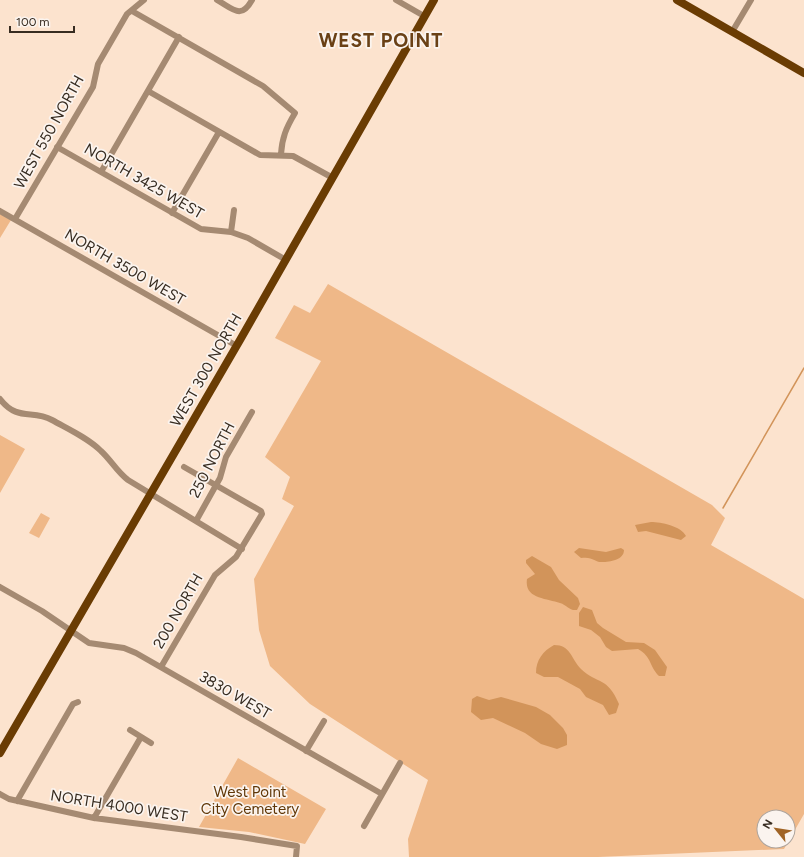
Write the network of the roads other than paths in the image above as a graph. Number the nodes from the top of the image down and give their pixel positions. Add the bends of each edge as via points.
1 (144, 0) edge
2 (217, 0) edge
3 (252, 0) edge
4 (396, 0) edge
5 (434, 0) edge
6 (677, 0) edge
7 (751, 0) edge
8 (132, 11) junction
9 (424, 16) junction
10 (732, 32) junction
11 (179, 37) junction
12 (804, 73) edge
13 (148, 91) junction
14 (219, 132) junction
15 (58, 146) junction
16 (281, 154) junction
17 (101, 172) junction
18 (333, 178) junction
19 (234, 210) dead end
20 (0, 211) edge
21 (172, 213) junction
22 (15, 219) junction
23 (231, 232) junction
24 (286, 260) junction
25 (237, 346) junction
26 (0, 399) edge
27 (252, 412) dead end
28 (184, 467) dead end
29 (216, 485) junction
30 (150, 493) junction
31 (196, 521) junction
32 (242, 549) junction
33 (0, 587) edge
34 (70, 631) junction
35 (161, 667) junction
36 (78, 702) dead end
37 (324, 722) dead end
38 (130, 730) dead end
39 (141, 737) junction
40 (151, 743) dead end
41 (306, 751) junction
42 (0, 753) edge
43 (400, 763) dead end
44 (0, 794) edge
45 (382, 794) junction
46 (17, 801) junction
47 (94, 818) junction
48 (364, 826) dead end
49 (296, 857) edge

1 - 8 street, WEST 550 NORTH
2 - 3 street via 238,12 247,10
4 - 9 street
5 - 9 main road, WEST 300 NORTH
6 - 10 main road
7 - 10 street
8 - 11 street
8 - 15 street, WEST 550 NORTH via 127,14 98,64 93,87
9 - 18 main road, WEST 300 NORTH
10 - 12 main road
11 - 13 street
11 - 16 street via 263,86 295,113 281,140
13 - 14 street
13 - 17 street
14 - 16 street via 260,155
14 - 21 street
15 - 17 street, NORTH 3425 WEST
15 - 22 street, WEST 550 NORTH
16 - 18 street via 293,156
17 - 21 street, NORTH 3425 WEST
18 - 24 main road, WEST 300 NORTH
19 - 23 street
20 - 22 street, NORTH 3500 WEST
21 - 23 street, NORTH 3425 WEST via 201,229
22 - 25 street, NORTH 3500 WEST
23 - 24 street, NORTH 3425 WEST via 248,238
24 - 25 main road, WEST 300 NORTH
25 - 30 main road, WEST 300 NORTH
26 - 30 street via 18,414 50,420 96,446 123,476
27 - 29 street, 250 NORTH via 226,457
28 - 29 street
29 - 31 street, 250 NORTH
29 - 32 street, 200 NORTH via 262,512
30 - 31 street
30 - 34 main road, WEST 300 NORTH
31 - 32 street
32 - 35 street, 200 NORTH via 215,575
33 - 34 street, 3830 WEST via 42,611
34 - 35 street, 3830 WEST via 94,644 129,650
34 - 42 main road, WEST 300 NORTH
35 - 41 street, 3830 WEST
36 - 46 street via 73,704
37 - 41 street
38 - 39 street
39 - 40 street
39 - 47 street
41 - 45 street, 3830 WEST
43 - 45 street
44 - 46 street, NORTH 4000 WEST
45 - 48 street
46 - 47 street, NORTH 4000 WEST
47 - 49 street, NORTH 4000 WEST via 297,846

